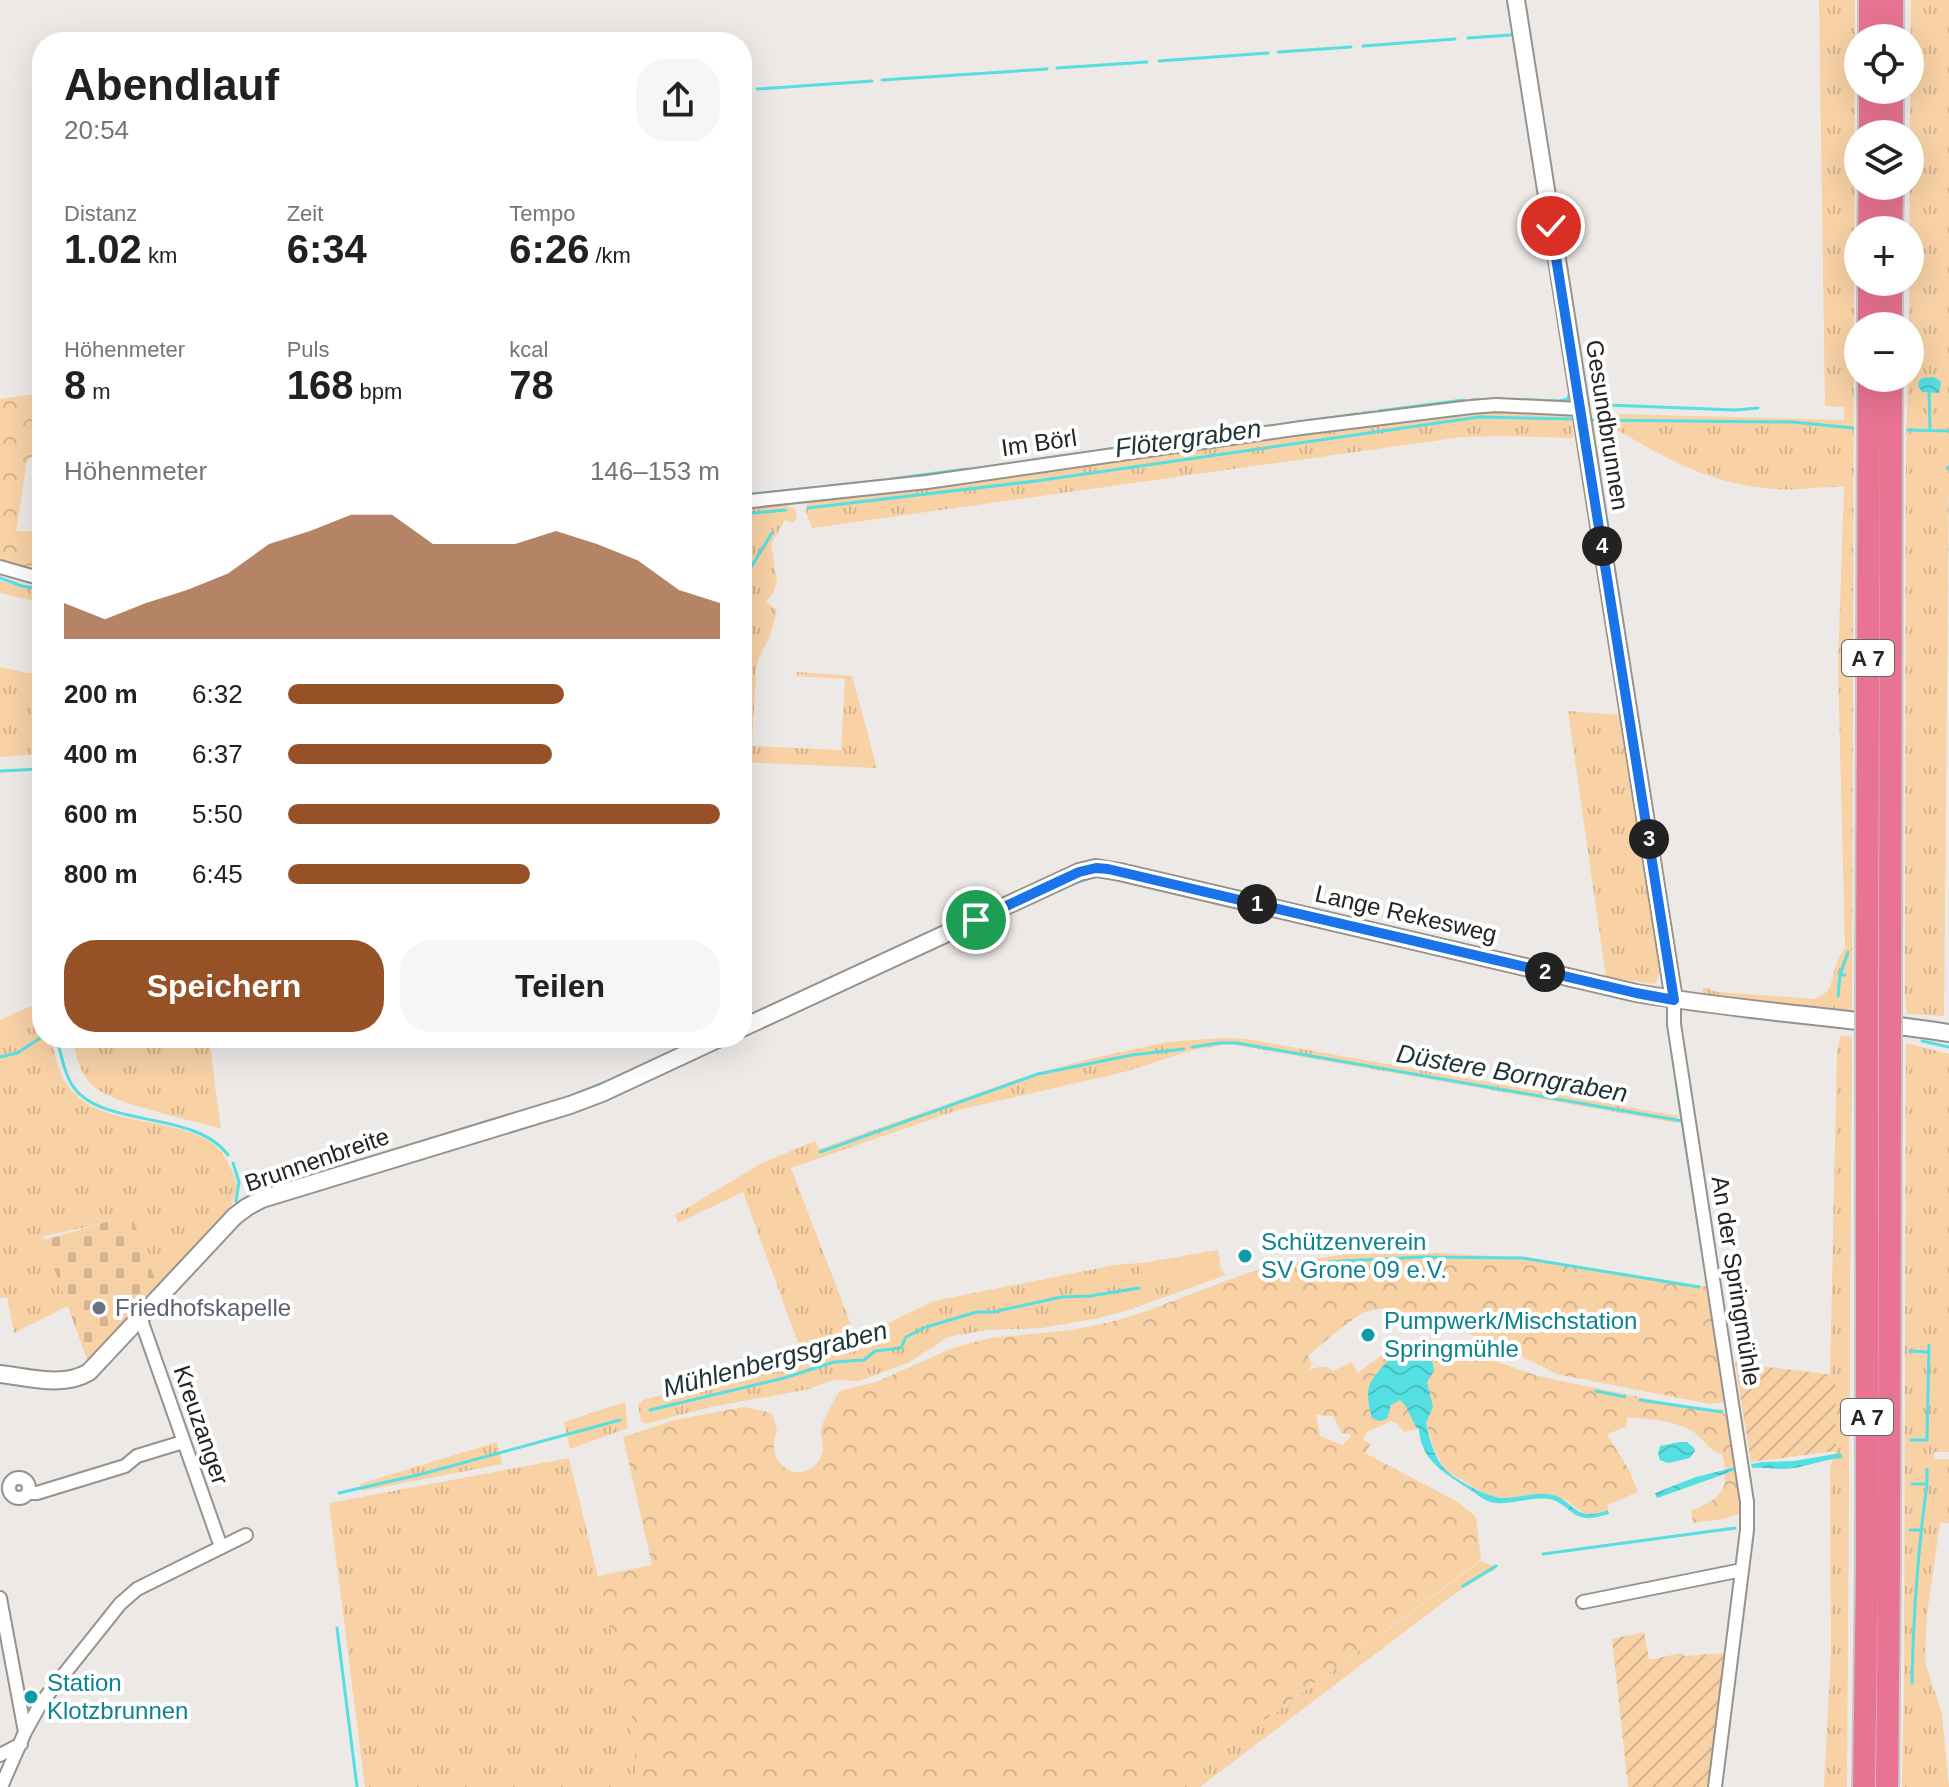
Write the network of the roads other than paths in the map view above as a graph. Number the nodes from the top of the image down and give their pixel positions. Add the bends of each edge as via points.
1 (1516, 0) edge
2 (1870, 0) edge
3 (1892, 0) edge
4 (1870, 24) edge
5 (1892, 24) edge
6 (1869, 392) edge
7 (1891, 392) edge
8 (1580, 409) junction
9 (752, 501) edge
10 (0, 567) edge
11 (32, 576) edge
12 (1674, 1000) junction
13 (752, 1023) edge
14 (1949, 1033) edge
15 (699, 1048) edge
16 (140, 1317) junction
17 (0, 1374) edge
18 (183, 1442) junction
19 (28, 1493) dead end
20 (246, 1535) dead end
21 (221, 1547) junction
22 (1742, 1570) junction
23 (0, 1598) edge
24 (1583, 1602) dead end
25 (23, 1738) junction
26 (0, 1755) edge
27 (1, 1787) edge
28 (1715, 1787) edge
29 (1864, 1787) edge
30 (1887, 1787) edge

1 - 8 street, Gesundbrunnen
2 - 4 highway
3 - 5 highway
6 - 29 highway, A 7, bridge
7 - 30 highway, A 7, bridge
8 - 9 street, Im Börl via 1471,407
8 - 12 street, Gesundbrunnen
10 - 11 street
12 - 13 street, Lange Rekesweg via 1096,868
12 - 14 street, Lange Rekesweg
12 - 22 street, An der Springmühle via 1746,1485
15 - 16 street, Brunnenbreite via 570,1105 247,1207
16 - 17 street, Brunnenbreite via 81,1377 47,1380
16 - 18 street, Kreuzanger
18 - 19 street via 137,1456 125,1466
18 - 21 street, Kreuzanger
20 - 21 street
21 - 25 street via 137,1589 120,1604 41,1703
22 - 24 street
22 - 28 street, An der Springmühle
23 - 25 street
25 - 26 street
25 - 27 street

